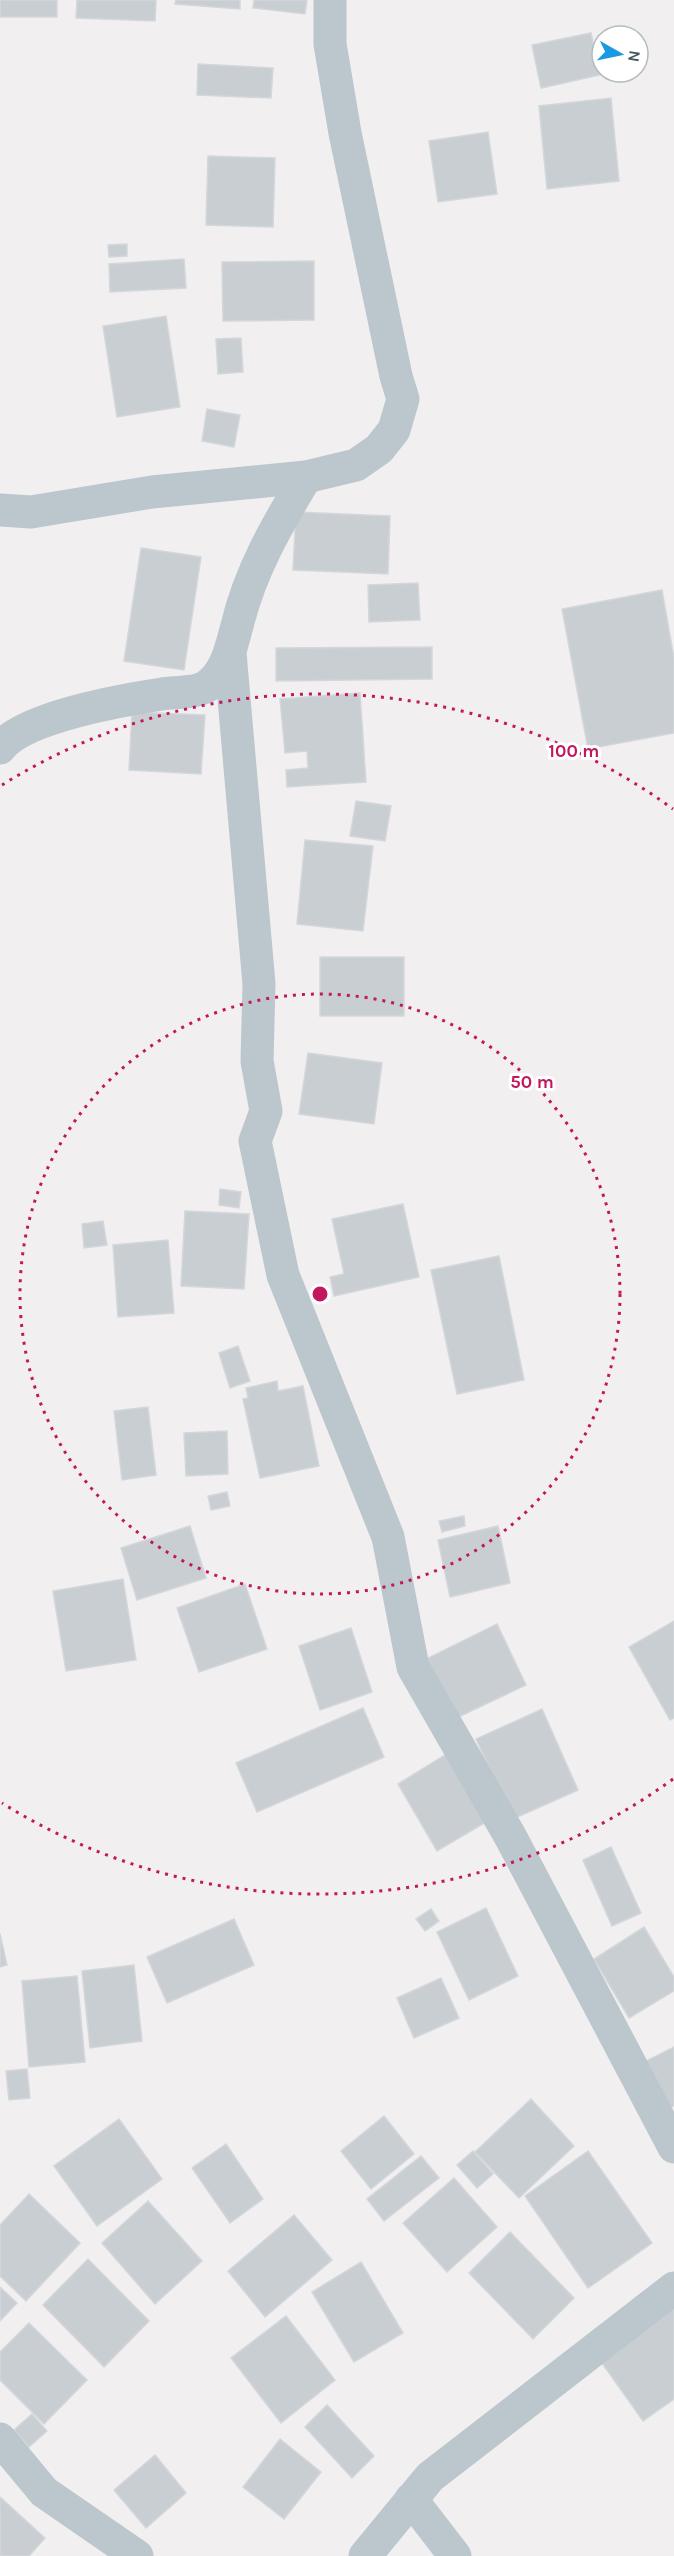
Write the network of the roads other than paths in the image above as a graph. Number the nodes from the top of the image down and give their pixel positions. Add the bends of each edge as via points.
1 (330, 0) edge
2 (306, 477) junction
3 (0, 510) edge
4 (230, 653) junction
5 (2, 737) edge
6 (674, 2147) edge
7 (674, 2288) edge
8 (0, 2439) edge
9 (411, 2499) junction
10 (137, 2556) edge
11 (365, 2556) edge
12 (455, 2556) edge

1 - 2 street via 330,44 345,133 403,399 394,430 378,449 356,465
2 - 3 street via 152,492 31,512
2 - 4 street via 267,542 243,598
4 - 5 street via 220,673 206,687 54,717
4 - 6 street via 259,984 257,1061 266,1111 255,1141 283,1275 388,1537 413,1667 510,1836
7 - 9 street via 430,2477
8 - 10 street via 44,2492
9 - 11 street
9 - 12 street

